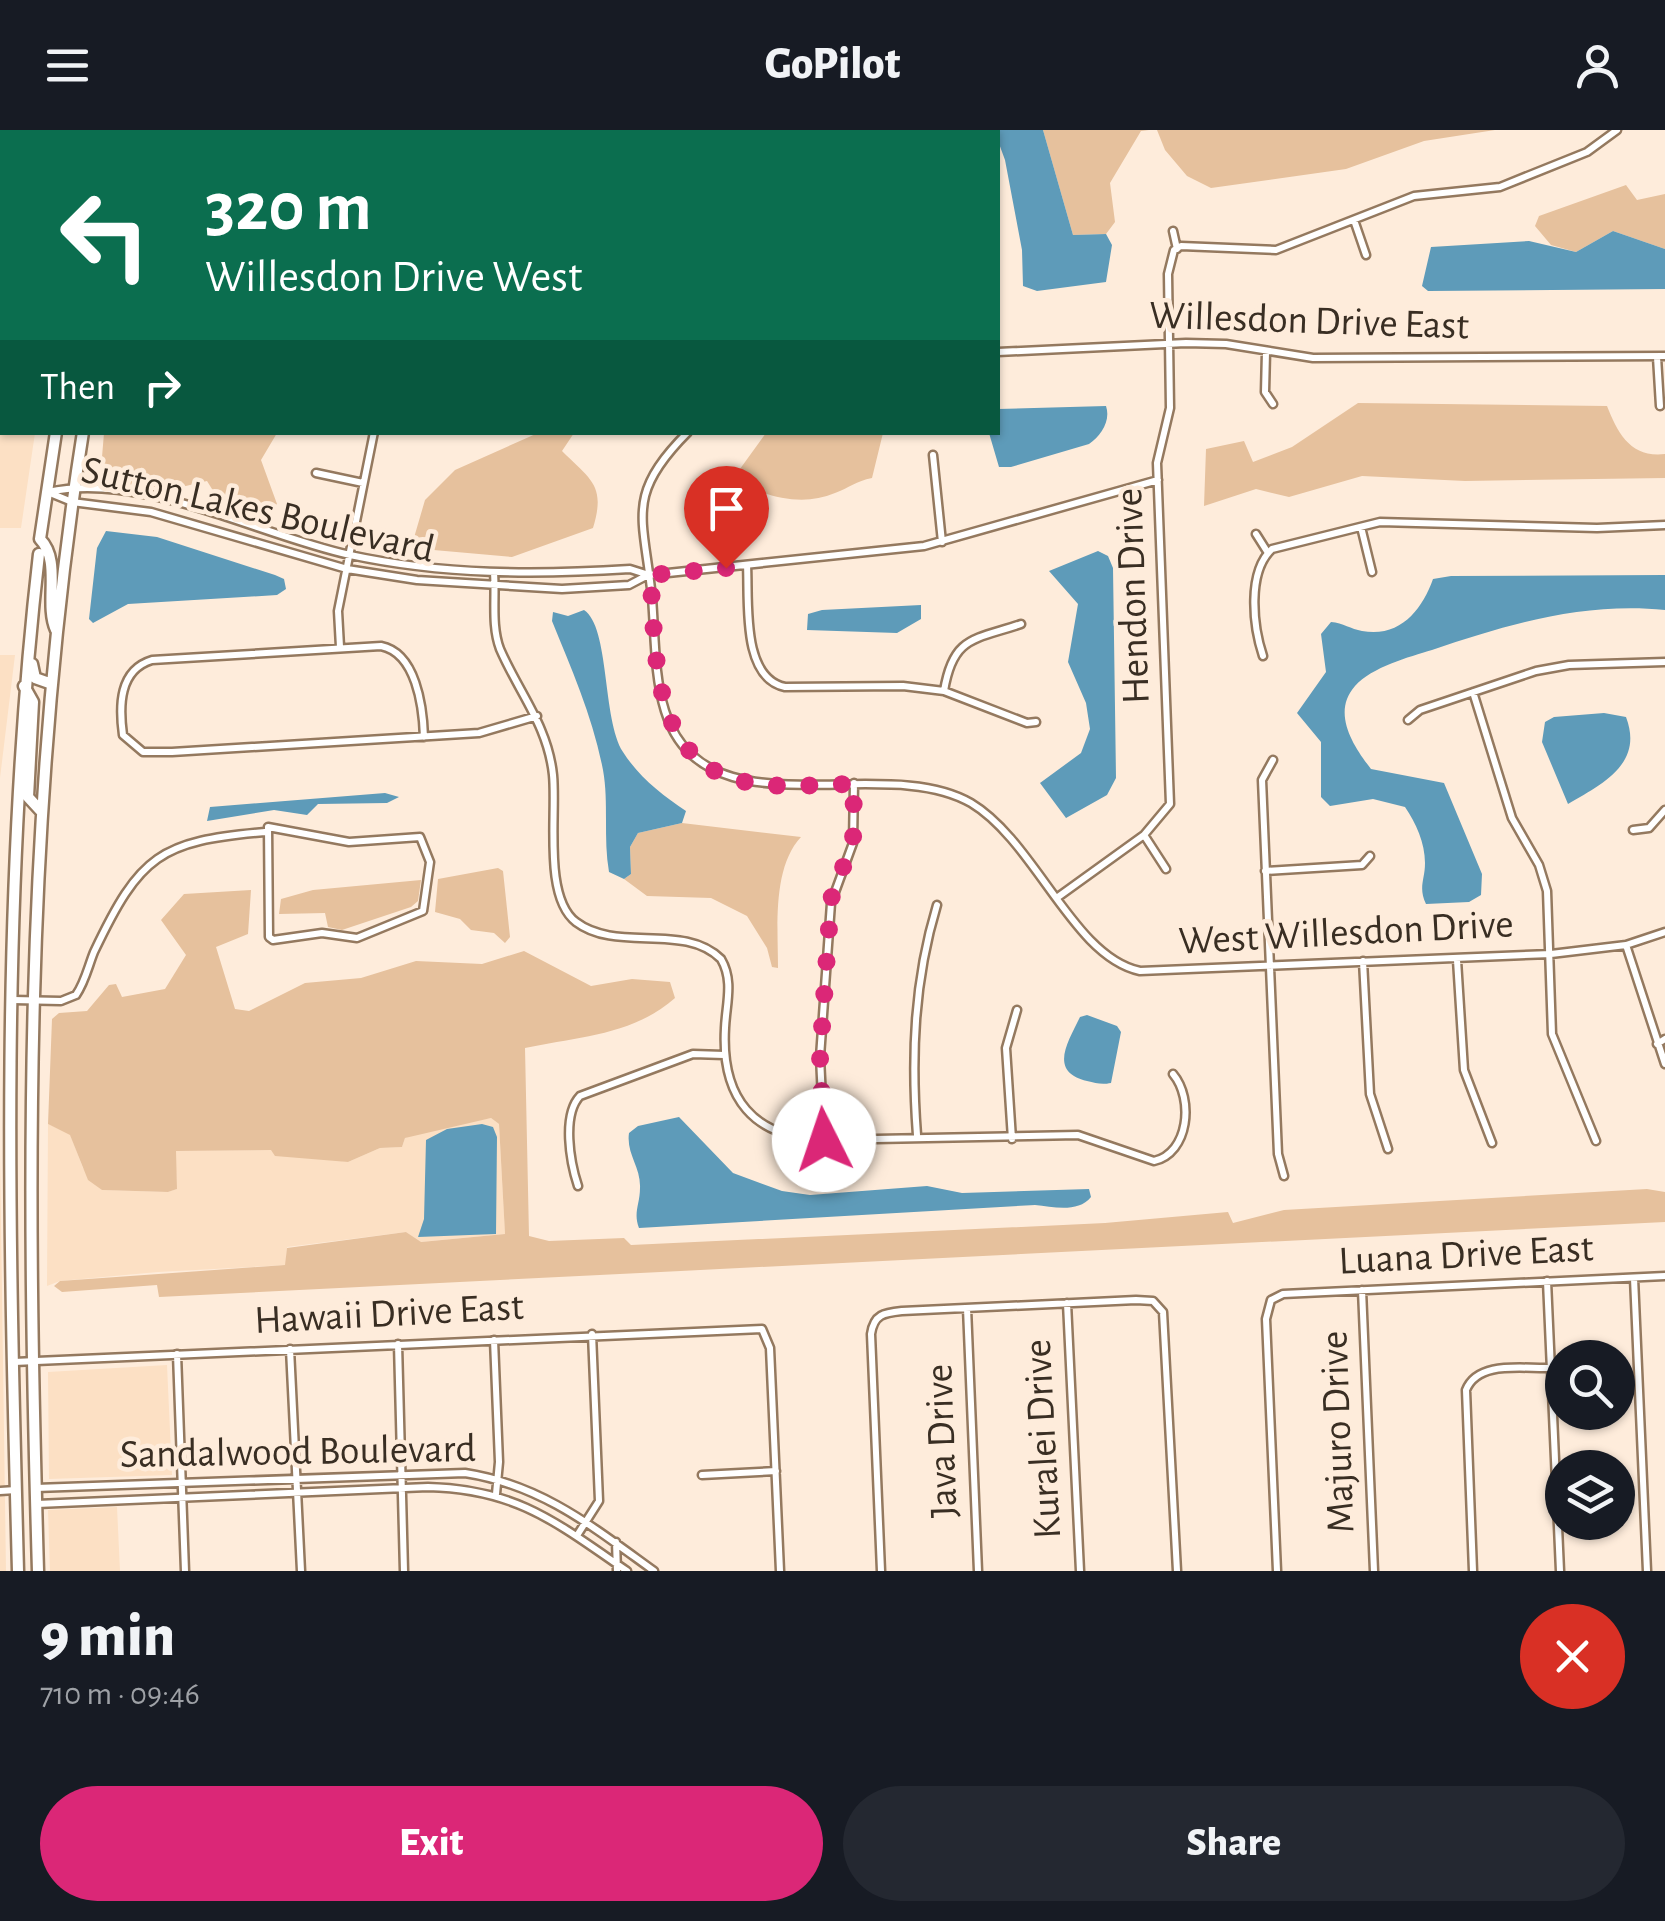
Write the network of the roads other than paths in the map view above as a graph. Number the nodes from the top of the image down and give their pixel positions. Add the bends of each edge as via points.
1 (1616, 130) edge
2 (1354, 220) junction
3 (1173, 232) dead end
4 (1179, 248) junction
5 (1366, 255) dead end
6 (1170, 343) junction
7 (1000, 352) edge
8 (1266, 352) junction
9 (1661, 357) edge
10 (1273, 404) dead end
11 (1660, 406) dead end
12 (56, 435) edge
13 (83, 435) edge
14 (373, 435) edge
15 (685, 435) edge
16 (933, 456) dead end
17 (316, 472) dead end
18 (1158, 480) junction
19 (363, 483) junction
20 (75, 486) junction
21 (46, 492) junction
22 (72, 502) junction
23 (223, 518) junction
24 (1665, 525) edge
25 (1362, 526) junction
26 (219, 532) junction
27 (1256, 534) dead end
28 (942, 542) junction
29 (1268, 553) junction
30 (39, 554) dead end
31 (349, 554) junction
32 (747, 565) junction
33 (348, 570) junction
34 (1372, 572) dead end
35 (494, 573) junction
36 (650, 575) junction
37 (495, 588) junction
38 (32, 613) junction
39 (1021, 624) dead end
40 (56, 631) junction
41 (340, 648) junction
42 (1263, 656) dead end
43 (1665, 662) edge
44 (52, 684) junction
45 (24, 686) junction
46 (944, 691) junction
47 (1474, 692) junction
48 (537, 716) junction
49 (1408, 720) dead end
50 (1036, 722) dead end
51 (424, 736) junction
52 (1273, 760) dead end
53 (854, 784) junction
54 (40, 810) junction
55 (1665, 810) edge
56 (1633, 830) dead end
57 (265, 832) junction
58 (1144, 835) junction
59 (1370, 856) dead end
60 (1166, 869) dead end
61 (1265, 870) junction
62 (1058, 898) junction
63 (937, 905) dead end
64 (1665, 932) edge
65 (1626, 945) junction
66 (1550, 954) junction
67 (1457, 960) junction
68 (1363, 961) junction
69 (1269, 966) junction
70 (7, 1000) junction
71 (34, 1000) junction
72 (1016, 1010) dead end
73 (1665, 1039) edge
74 (1656, 1044) junction
75 (724, 1056) junction
76 (1665, 1064) edge
77 (1173, 1074) dead end
78 (917, 1135) junction
79 (1012, 1139) junction
80 (824, 1140) junction
81 (1596, 1140) dead end
82 (1492, 1143) dead end
83 (1388, 1149) dead end
84 (1284, 1176) dead end
85 (578, 1186) dead end
86 (1665, 1276) edge
87 (1634, 1278) junction
88 (1547, 1281) junction
89 (1362, 1290) junction
90 (1067, 1304) junction
91 (967, 1308) junction
92 (592, 1334) junction
93 (494, 1340) junction
94 (1549, 1340) edge
95 (398, 1344) junction
96 (290, 1350) junction
97 (176, 1354) junction
98 (33, 1361) junction
99 (13, 1362) junction
100 (1545, 1368) edge
101 (1553, 1430) edge
102 (776, 1471) junction
103 (402, 1472) junction
104 (702, 1475) dead end
105 (296, 1477) junction
106 (498, 1479) junction
107 (182, 1482) junction
108 (99, 1486) junction
109 (36, 1488) junction
110 (400, 1488) junction
111 (16, 1490) junction
112 (0, 1491) edge
113 (297, 1493) junction
114 (496, 1494) junction
115 (182, 1497) junction
116 (102, 1501) junction
117 (36, 1504) junction
118 (587, 1520) junction
119 (578, 1534) junction
120 (616, 1542) junction
121 (616, 1567) edge
122 (18, 1571) edge
123 (38, 1571) edge
124 (186, 1571) edge
125 (301, 1571) edge
126 (404, 1571) edge
127 (627, 1571) edge
128 (654, 1571) edge
129 (780, 1571) edge
130 (881, 1571) edge
131 (978, 1571) edge
132 (1080, 1571) edge
133 (1177, 1571) edge
134 (1277, 1571) edge
135 (1374, 1571) edge
136 (1473, 1571) edge
137 (1560, 1571) edge
138 (1647, 1571) edge

1 - 2 street via 1587,152 1500,187 1425,193
2 - 4 street via 1276,250
2 - 5 street
3 - 4 street
4 - 6 street, Hendon Drive via 1168,274
6 - 7 street, Willesdon Drive East
6 - 8 street, Willesdon Drive East
6 - 18 street, Hendon Drive via 1170,408
8 - 9 street, Willesdon Drive East via 1313,358
8 - 10 street via 1265,392
9 - 11 street
12 - 21 highway
13 - 20 highway
14 - 19 street
15 - 36 street via 647,480 642,516
16 - 28 street
17 - 19 street
18 - 28 street, Sutton Lakes Boulevard
18 - 58 street, Hendon Drive via 1172,793 1164,816
19 - 31 street
20 - 21 street, Sutton Lakes Boulevard
20 - 22 highway
20 - 23 street, Sutton Lakes Boulevard
21 - 22 street, Sutton Lakes Boulevard
21 - 40 highway via 40,539 49,554 49,614
22 - 26 street, Sutton Lakes Boulevard via 151,512
22 - 40 highway
23 - 26 street
23 - 31 street, Sutton Lakes Boulevard
24 - 25 street
25 - 29 street
25 - 34 street
26 - 33 street, Sutton Lakes Boulevard
27 - 29 street
28 - 32 street, Sutton Lakes Boulevard
29 - 42 street via 1256,579
30 - 38 highway
31 - 33 street
31 - 35 street, Sutton Lakes Boulevard
32 - 36 street, Sutton Lakes Boulevard
32 - 46 street via 755,657 766,679 786,687
33 - 37 street, Sutton Lakes Boulevard
33 - 41 street via 337,619
35 - 36 street, Sutton Lakes Boulevard
35 - 37 street
36 - 37 street, Sutton Lakes Boulevard via 629,585
36 - 53 street, West Willesdon Drive via 662,695 672,728 690,752 743,781
37 - 48 street via 500,649
38 - 44 highway via 32,670 39,682
38 - 45 highway
39 - 46 street via 959,646
40 - 44 highway
41 - 51 street via 394,650 420,697
41 - 51 street via 152,660 132,670 124,684 122,729 139,750 172,752
43 - 47 street via 1569,665
44 - 54 highway
45 - 54 highway via 33,702 28,797
45 - 70 highway
46 - 50 street
47 - 49 street
47 - 66 street via 1512,818 1548,891
48 - 51 street via 493,731
48 - 75 street via 553,772 562,905 578,924 600,933 694,943 714,952 728,975
52 - 61 street via 1262,774
53 - 62 street, West Willesdon Drive via 924,786 974,805 1016,841
53 - 80 street via 853,843 832,894 828,940 820,1057
54 - 71 highway
55 - 56 street via 1648,828
57 - 57 street via 273,940 322,932 358,938 423,911 430,862 420,837 349,842 286,828
57 - 71 street via 160,854 111,921 76,995
58 - 60 street
58 - 62 street, Hendon Drive
59 - 61 street via 1362,866
61 - 69 street
62 - 69 street, West Willesdon Drive via 1096,948 1127,968
63 - 78 street via 914,1025
64 - 65 street, West Willesdon Drive
65 - 66 street, West Willesdon Drive
65 - 74 street
66 - 67 street, West Willesdon Drive
66 - 81 street via 1555,1049
67 - 68 street, West Willesdon Drive
67 - 82 street via 1464,1070
68 - 69 street, West Willesdon Drive
68 - 83 street via 1370,1094
69 - 84 street
70 - 71 street
70 - 99 highway
71 - 98 highway
72 - 79 street via 1006,1048
73 - 74 street
74 - 76 street
75 - 80 street via 734,1091 763,1126 791,1138
75 - 85 street via 692,1054 580,1096 571,1112
77 - 79 street via 1182,1084 1184,1132 1162,1159 1078,1135
78 - 79 street
78 - 80 street
86 - 87 street, Luana Drive East
87 - 88 street, Luana Drive East
87 - 138 street
88 - 89 street, Luana Drive East
88 - 94 street
89 - 134 street, Luana Drive East via 1272,1300 1266,1320
89 - 135 street, Majuro Drive
90 - 91 street
90 - 132 street, Kuralei Drive
90 - 133 street via 1153,1301 1163,1312
91 - 130 street via 888,1312 875,1320
91 - 131 street, Java Drive
92 - 93 street, Hawaii Drive East
92 - 102 street, Hawaii Drive East via 754,1327 766,1334
92 - 118 street via 599,1500
93 - 95 street, Hawaii Drive East
93 - 106 street
95 - 96 street, Hawaii Drive East
95 - 103 street
96 - 97 street, Hawaii Drive East
96 - 105 street
97 - 98 street, Hawaii Drive East
97 - 107 street
98 - 99 street, Hawaii Drive East
98 - 109 highway
99 - 111 highway
100 - 136 street via 1485,1370 1466,1390
101 - 137 street
102 - 104 street
102 - 129 street
103 - 105 street, Sandalwood Boulevard
103 - 106 street, Sandalwood Boulevard
103 - 110 street
105 - 107 street, Sandalwood Boulevard
105 - 113 street
106 - 114 street
106 - 118 street, Sandalwood Boulevard
107 - 108 street, Sandalwood Boulevard
107 - 115 street
108 - 109 street, Sandalwood Boulevard
108 - 116 street
109 - 117 highway
110 - 113 street, Sandalwood Boulevard
110 - 114 street, Sandalwood Boulevard
110 - 126 street
111 - 112 street
111 - 122 highway
113 - 115 street, Sandalwood Boulevard
113 - 125 street
114 - 119 street, Sandalwood Boulevard
115 - 116 street, Sandalwood Boulevard
115 - 124 street
116 - 117 street, Sandalwood Boulevard
117 - 123 highway
118 - 119 street
118 - 120 street, Sandalwood Boulevard
119 - 121 street, Sandalwood Boulevard
120 - 121 street
120 - 128 street, Sandalwood Boulevard
121 - 127 street, Sandalwood Boulevard

